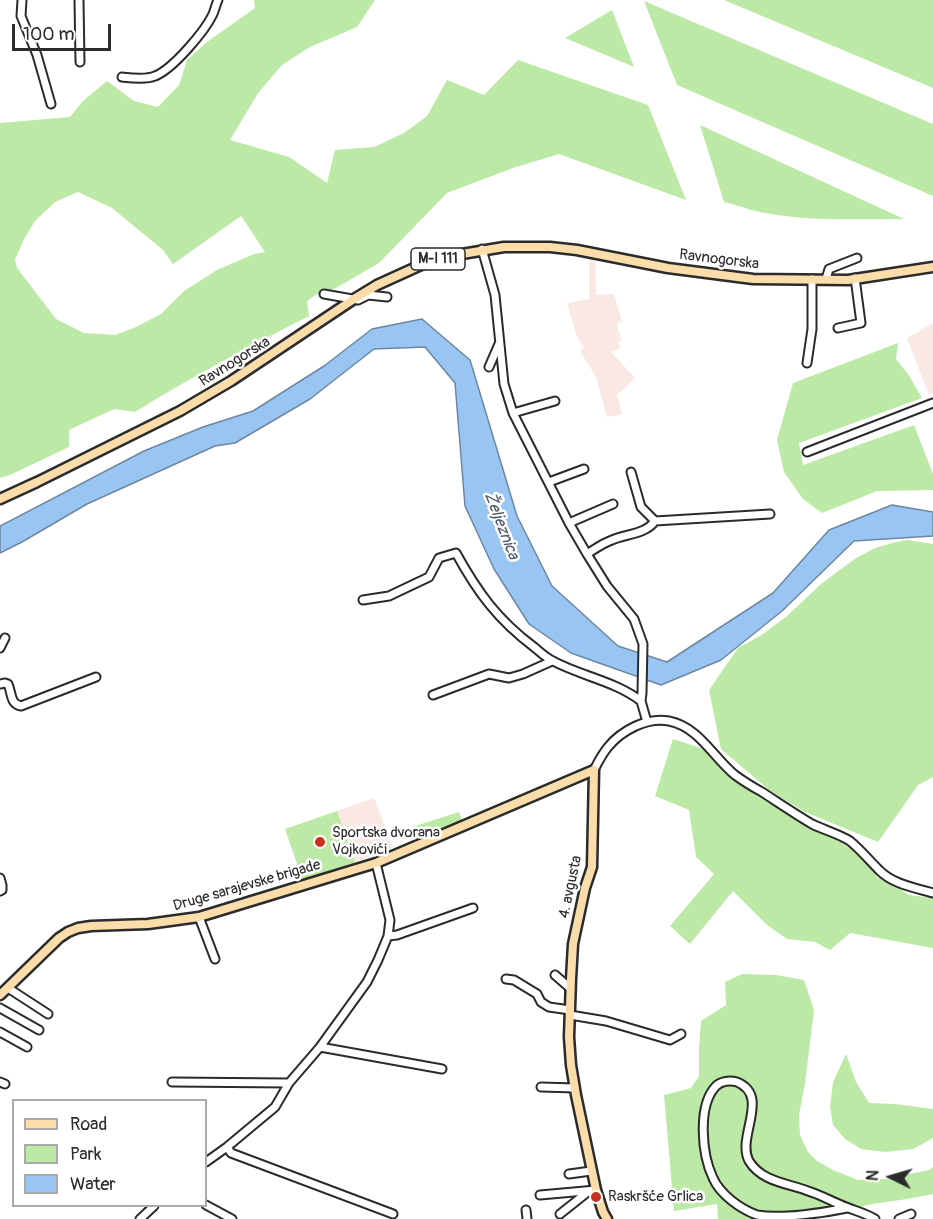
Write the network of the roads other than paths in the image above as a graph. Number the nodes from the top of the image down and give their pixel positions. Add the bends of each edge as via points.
1 (22, 0) edge
2 (79, 0) edge
3 (218, 0) edge
4 (80, 62) dead end
5 (122, 77) dead end
6 (51, 104) dead end
7 (482, 249) junction
8 (857, 258) dead end
9 (933, 267) edge
10 (812, 279) junction
11 (825, 279) junction
12 (855, 279) junction
13 (324, 294) dead end
14 (387, 297) dead end
15 (354, 299) junction
16 (838, 328) dead end
17 (500, 342) junction
18 (807, 363) dead end
19 (489, 367) dead end
20 (555, 401) dead end
21 (933, 403) edge
22 (513, 412) junction
23 (807, 452) dead end
24 (584, 469) dead end
25 (631, 472) dead end
26 (549, 482) junction
27 (0, 499) edge
28 (613, 504) dead end
29 (770, 514) dead end
30 (655, 521) junction
31 (569, 523) junction
32 (587, 554) junction
33 (363, 600) dead end
34 (5, 638) dead end
35 (0, 648) edge
36 (552, 661) junction
37 (96, 677) dead end
38 (0, 684) edge
39 (433, 695) dead end
40 (642, 697) junction
41 (646, 722) junction
42 (594, 770) junction
43 (376, 863) junction
44 (0, 878) edge
45 (0, 891) edge
46 (933, 894) edge
47 (473, 908) dead end
48 (200, 917) junction
49 (388, 936) junction
50 (215, 959) dead end
51 (555, 975) dead end
52 (506, 980) dead end
53 (8, 988) junction
54 (570, 988) junction
55 (0, 995) edge
56 (0, 1008) edge
57 (570, 1013) junction
58 (48, 1014) dead end
59 (606, 1021) junction
60 (616, 1029) dead end
61 (39, 1030) dead end
62 (0, 1032) edge
63 (681, 1034) dead end
64 (27, 1047) dead end
65 (320, 1047) junction
66 (442, 1069) dead end
67 (172, 1082) dead end
68 (289, 1083) junction
69 (541, 1087) dead end
70 (575, 1088) junction
71 (227, 1148) junction
72 (209, 1156) edge
73 (591, 1171) junction
74 (569, 1174) dead end
75 (593, 1190) junction
76 (540, 1195) dead end
77 (207, 1206) edge
78 (150, 1207) edge
79 (847, 1208) junction
80 (526, 1210) dead end
81 (393, 1214) dead end
82 (560, 1214) dead end
83 (911, 1214) dead end
84 (140, 1219) edge
85 (232, 1219) edge
86 (527, 1219) edge
87 (607, 1219) edge
88 (875, 1219) edge
89 (899, 1219) edge

1 - 6 street via 21,16
2 - 4 street
3 - 5 street via 195,40 173,63 154,77
7 - 10 main road, Ravnogorska / M-I 111 via 550,247 753,279
7 - 15 main road, Ravnogorska / M-I 111 via 421,265
7 - 17 street via 495,295
8 - 11 street via 829,269
9 - 12 main road, Ravnogorska / M-I 111
10 - 11 main road, Ravnogorska / M-I 111
10 - 18 street
11 - 12 main road, Ravnogorska / M-I 111
12 - 16 street via 861,323
13 - 15 street
14 - 15 street via 368,295
15 - 27 main road, Ravnogorska / M-I 111 via 180,411
17 - 19 street
17 - 22 street via 504,384
20 - 22 street
21 - 23 street
22 - 26 street
24 - 26 street
25 - 30 street via 641,507
26 - 31 street
28 - 31 street
29 - 30 street
30 - 32 street via 644,530 611,540
31 - 32 street
32 - 40 street via 634,619 643,644
33 - 36 street via 389,596 429,577 439,558 456,553 488,604 517,634
34 - 35 street
36 - 39 street via 509,678 489,674
36 - 40 street
37 - 38 street via 21,706 13,702 8,684
40 - 41 street
41 - 42 street via 608,747
41 - 46 street via 671,721 685,727 736,776 814,825 848,840 888,877
42 - 43 main road, Druge sarajevske brigade
42 - 54 main road, 4. avgusta via 592,867 573,944
43 - 48 main road, Druge sarajevske brigade
43 - 49 street via 390,920
44 - 45 street
47 - 49 street
48 - 50 street
48 - 53 main road, Druge sarajevske brigade via 78,928 58,938
49 - 65 street via 367,982
51 - 54 street
52 - 57 street via 514,980 537,993 549,1007
53 - 55 main road, Druge sarajevske brigade
53 - 58 street
54 - 57 main road, 4. avgusta
56 - 61 street
57 - 59 street
57 - 70 main road, 4. avgusta
59 - 60 street
59 - 63 street via 670,1040
62 - 64 street
65 - 66 street
65 - 68 street
67 - 68 street
68 - 71 street via 275,1107
69 - 70 street
70 - 73 main road, 4. avgusta
71 - 72 street
71 - 81 street via 231,1153
73 - 74 street
73 - 75 main road, 4. avgusta
75 - 76 street
75 - 82 street
75 - 87 main road, 4. avgusta
77 - 85 street
78 - 84 street
79 - 79 street via 776,1181 755,1168 745,1148 752,1109 750,1095 735,1081 718,1084 705,1106 704,1131 707,1159 722,1192 747,1210 771,1217
79 - 88 street
80 - 86 street
83 - 89 street

